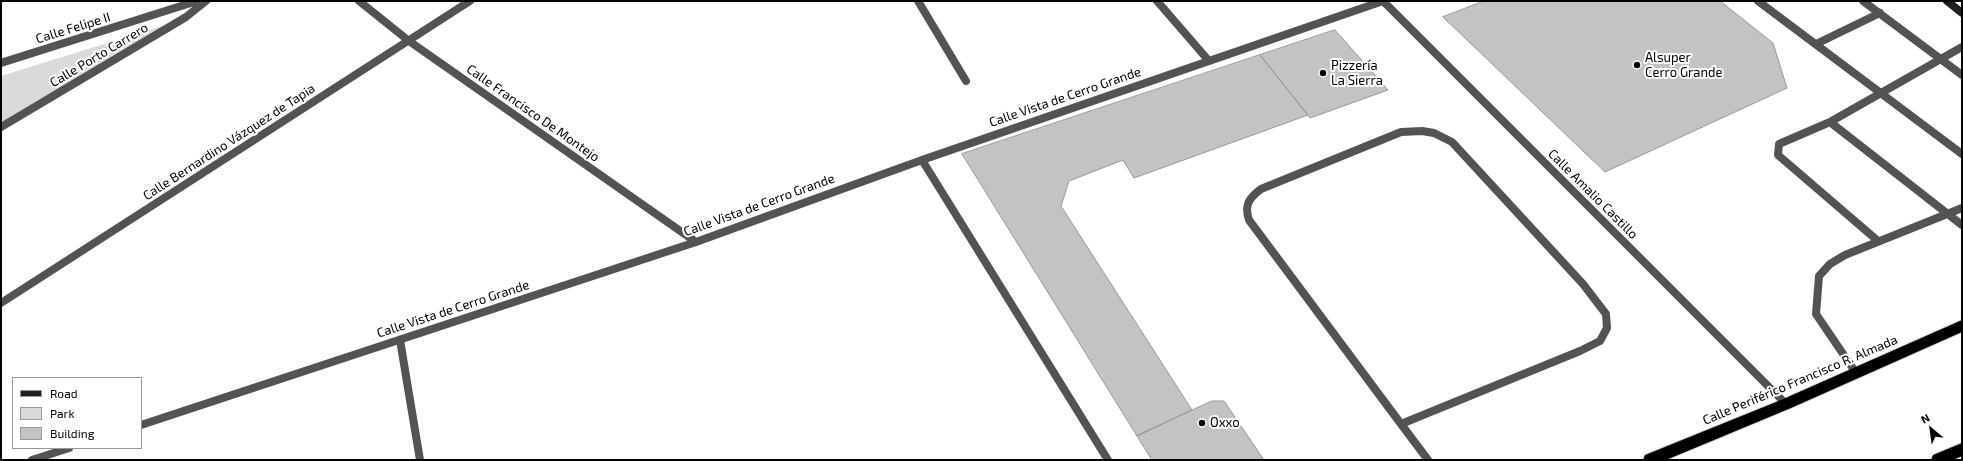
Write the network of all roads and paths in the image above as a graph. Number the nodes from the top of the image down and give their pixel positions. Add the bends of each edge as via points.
1 (197, 1) edge
2 (206, 1) edge
3 (359, 1) edge
4 (470, 1) edge
5 (918, 1) edge
6 (1157, 1) edge
7 (1383, 1) edge
8 (1758, 1) edge
9 (1863, 1) edge
10 (1946, 1) edge
11 (1880, 13) junction
12 (1962, 13) edge
13 (409, 41) junction
14 (1816, 44) junction
15 (1962, 47) edge
16 (1942, 59) junction
17 (1209, 61) junction
18 (1, 63) edge
19 (1962, 75) edge
20 (966, 81) dead end
21 (1880, 94) junction
22 (1830, 122) junction
23 (1, 127) edge
24 (1962, 154) edge
25 (922, 160) junction
26 (1962, 208) edge
27 (1948, 214) junction
28 (1962, 225) edge
29 (1878, 241) junction
30 (696, 242) junction
31 (1, 303) edge
32 (1962, 326) edge
33 (400, 340) junction
34 (1856, 373) junction
35 (1786, 404) junction
36 (142, 424) edge
37 (1400, 424) junction
38 (66, 449) edge
39 (1962, 449) edge
40 (32, 460) edge
41 (420, 460) edge
42 (1108, 460) edge
43 (1428, 460) edge
44 (1650, 460) edge
45 (1938, 460) edge

1 - 18 street, Calle Felipe II
2 - 23 street, Calle Porto Carrero via 186,17
3 - 13 street, Calle Francisco De Montejo
4 - 13 street, Calle Bernardino Vázquez de Tapia
5 - 20 street
6 - 17 street
7 - 17 street, Calle Vista de Cerro Grande
7 - 35 street, Calle Amalio Castillo
8 - 14 street
9 - 11 street
10 - 12 main road
11 - 14 street
11 - 16 street
13 - 30 street, Calle Francisco De Montejo
13 - 31 street, Calle Bernardino Vázquez de Tapia
14 - 21 street
15 - 16 street
16 - 19 street
16 - 21 street
17 - 25 street, Calle Vista de Cerro Grande
21 - 22 street
21 - 24 street
22 - 27 street
22 - 29 street via 1779,144 1778,155
25 - 30 street, Calle Vista de Cerro Grande
25 - 42 street
26 - 27 street
27 - 28 street
27 - 29 street
29 - 34 street via 1845,255 1830,264 1819,276 1816,314
30 - 33 street, Calle Vista de Cerro Grande
32 - 34 highway, Calle Periférico Francisco R. Almada
33 - 36 street, Calle Vista de Cerro Grande
33 - 41 street
34 - 35 highway, Calle Periférico Francisco R. Almada
35 - 44 highway, Calle Periférico Francisco R. Almada
37 - 37 street via 1580,351 1600,341 1607,328 1606,314 1583,284 1452,142 1433,132 1418,129 1401,132 1261,189 1249,198 1245,211 1249,220
37 - 43 street
38 - 40 street
39 - 45 highway

